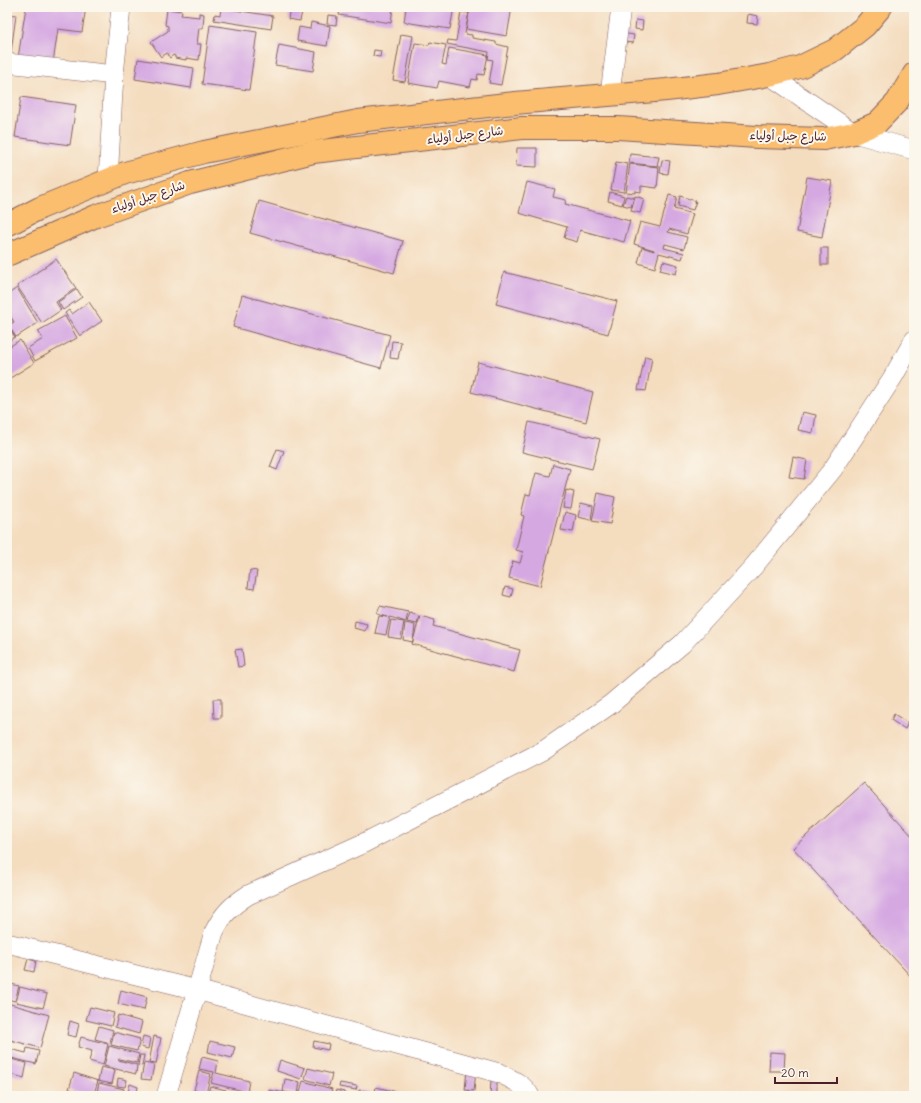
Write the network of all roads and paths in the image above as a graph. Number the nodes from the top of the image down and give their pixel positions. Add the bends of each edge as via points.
1 (121, 7) edge
2 (621, 7) edge
3 (881, 7) edge
4 (7, 63) edge
5 (914, 74) edge
6 (114, 75) junction
7 (769, 75) junction
8 (610, 94) junction
9 (854, 133) junction
10 (914, 150) edge
11 (108, 180) junction
12 (7, 225) edge
13 (7, 255) edge
14 (914, 340) edge
15 (7, 943) edge
16 (197, 990) junction
17 (166, 1096) edge
18 (530, 1096) edge

1 - 6 street
2 - 8 street
3 - 7 main road via 866,26 835,50 800,66
4 - 6 street
5 - 9 main road, شارع جبل أولياء via 897,102 877,123
6 - 11 street
7 - 8 main road via 718,84
7 - 9 street
8 - 11 main road via 358,121 204,152
9 - 10 street
9 - 13 main road, شارع جبل أولياء via 824,139 618,128 522,128 313,152 190,183 96,216
11 - 12 main road via 40,208
14 - 16 street via 832,469 754,566 682,644 611,704 543,751 364,843 233,904 221,918 214,932
15 - 16 street
16 - 17 street
16 - 18 street via 499,1073 516,1081

